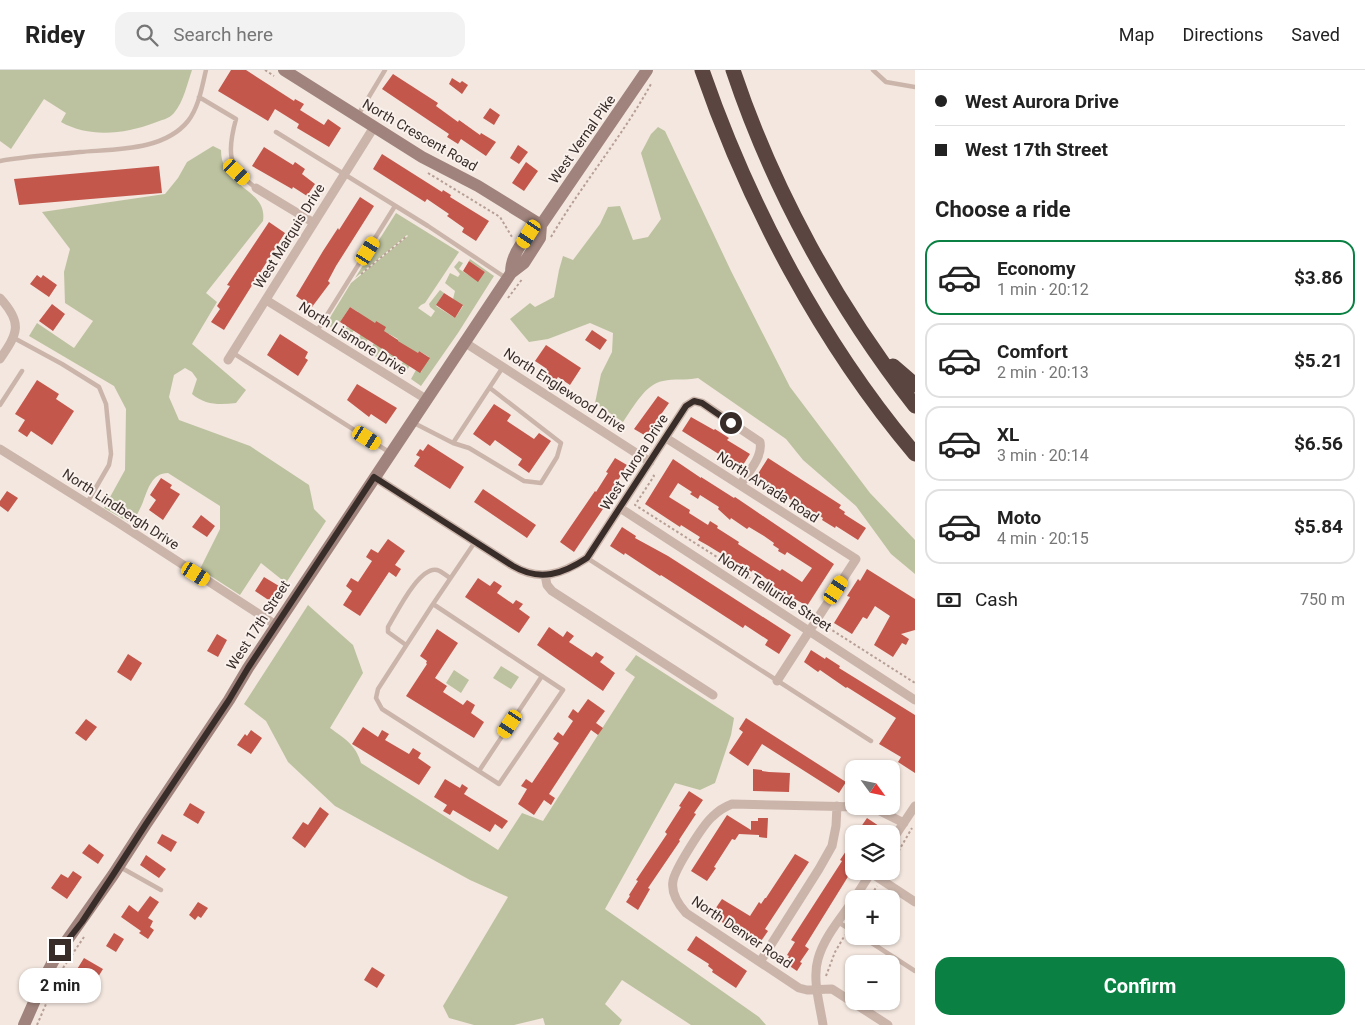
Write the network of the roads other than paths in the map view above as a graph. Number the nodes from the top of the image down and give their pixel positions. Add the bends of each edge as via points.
1 (206, 70) edge
2 (284, 70) edge
3 (385, 70) edge
4 (702, 70) edge
5 (733, 70) edge
6 (873, 70) edge
7 (650, 75) edge
8 (915, 87) edge
9 (199, 97) junction
10 (357, 116) junction
11 (374, 127) junction
12 (276, 132) dead end
13 (0, 161) edge
14 (344, 175) junction
15 (256, 188) joint
16 (395, 206) junction
17 (314, 223) junction
18 (542, 225) junction
19 (509, 275) junction
20 (0, 298) edge
21 (266, 300) junction
22 (318, 331) junction
23 (14, 338) junction
24 (464, 342) junction
25 (872, 346) junction
26 (230, 356) joint
27 (0, 359) edge
28 (504, 367) junction
29 (22, 371) dead end
30 (915, 385) edge
31 (490, 388) junction
32 (426, 399) junction
33 (0, 405) edge
34 (915, 406) edge
35 (411, 421) junction
36 (666, 438) junction
37 (453, 443) junction
38 (0, 448) edge
39 (390, 452) junction
40 (915, 454) edge
41 (650, 462) junction
42 (374, 477) junction
43 (740, 485) junction
44 (87, 503) junction
45 (620, 508) junction
46 (475, 542) junction
47 (587, 558) junction
48 (545, 575) junction
49 (450, 578) junction
50 (433, 604) junction
51 (276, 625) junction
52 (810, 630) junction
53 (406, 645) junction
54 (542, 676) junction
55 (778, 681) junction
56 (713, 695) dead end
57 (915, 700) edge
58 (871, 741) dead end
59 (479, 771) junction
60 (837, 806) junction
61 (915, 806) edge
62 (904, 823) junction
63 (900, 829) edge
64 (119, 866) junction
65 (883, 880) edge
66 (161, 890) dead end
67 (915, 902) edge
68 (845, 912) edge
69 (838, 922) junction
70 (845, 926) edge
71 (875, 945) edge
72 (760, 962) junction
73 (915, 971) edge
74 (818, 990) junction
75 (24, 1025) edge
76 (823, 1025) edge
77 (888, 1025) edge

1 - 9 lane
2 - 10 main road, North Crescent Road
3 - 10 lane
4 - 40 highway via 741,170 802,290 853,371
5 - 25 highway via 787,199 823,267
6 - 8 lane via 886,82
7 - 18 main road, West Vernal Pike
9 - 13 lane via 190,119 181,129 159,141 125,148
9 - 15 lane via 236,119 231,148 233,164 237,172
10 - 11 main road, North Crescent Road
11 - 14 street, West Marquis Drive
11 - 18 main road, North Crescent Road
12 - 14 lane
14 - 16 lane
14 - 17 street, West Marquis Drive
15 - 17 street
16 - 19 lane
16 - 22 lane
17 - 21 street, West Marquis Drive
18 - 19 main road, West 17th Street via 531,232 514,257
19 - 24 main road, West 17th Street
20 - 23 street via 16,323
21 - 22 street, North Lismore Drive
21 - 26 street, West Marquis Drive
22 - 32 street, North Lismore Drive
23 - 27 street
23 - 44 lane via 99,387 106,404 111,454 109,465
24 - 28 street, North Englewood Drive
24 - 32 main road, West 17th Street
25 - 30 highway
25 - 34 highway
26 - 39 lane
28 - 31 lane
28 - 41 street, North Englewood Drive
29 - 33 lane
31 - 37 lane
31 - 37 lane via 561,443 557,456 540,483 524,481 469,448
32 - 35 main road, West 17th Street
35 - 37 lane
35 - 39 main road, West 17th Street
36 - 41 street, West Aurora Drive
36 - 43 street, North Arvada Road
36 - 43 street, West Aurora Drive via 686,406 694,401 702,403 760,442 762,449
38 - 44 street, North Lindbergh Drive
39 - 42 main road, West 17th Street
41 - 45 street, West Aurora Drive
42 - 46 street
42 - 51 main road, West 17th Street
43 - 52 street, North Arvada Road via 856,559
44 - 51 street, North Lindbergh Drive
45 - 47 street, West Aurora Drive
45 - 52 street, North Telluride Street
46 - 48 street via 520,570
46 - 49 lane
47 - 48 street, West Aurora Drive via 562,572
47 - 55 lane
48 - 56 street via 552,591
49 - 50 lane
49 - 53 lane via 437,570 427,571 416,581 388,627 388,632
50 - 53 lane
50 - 54 lane
51 - 64 main road, West 17th Street
52 - 55 street
52 - 57 street, North Telluride Street
53 - 59 lane via 378,689 376,698 382,709
54 - 59 lane
54 - 59 lane via 563,690 499,784
55 - 58 lane
60 - 62 street, North Denver Road via 878,810
60 - 72 street via 832,846
60 - 72 street, North Denver Road via 732,804 710,818 678,868 673,882 678,904 686,913
61 - 62 street
62 - 63 street
64 - 66 lane
64 - 75 main road, West 17th Street via 54,961
65 - 67 street
68 - 69 street
69 - 70 lane
69 - 74 street via 817,960
71 - 73 lane
72 - 74 street, North Denver Road via 799,988
74 - 76 street
74 - 77 street, North Denver Road via 832,988

